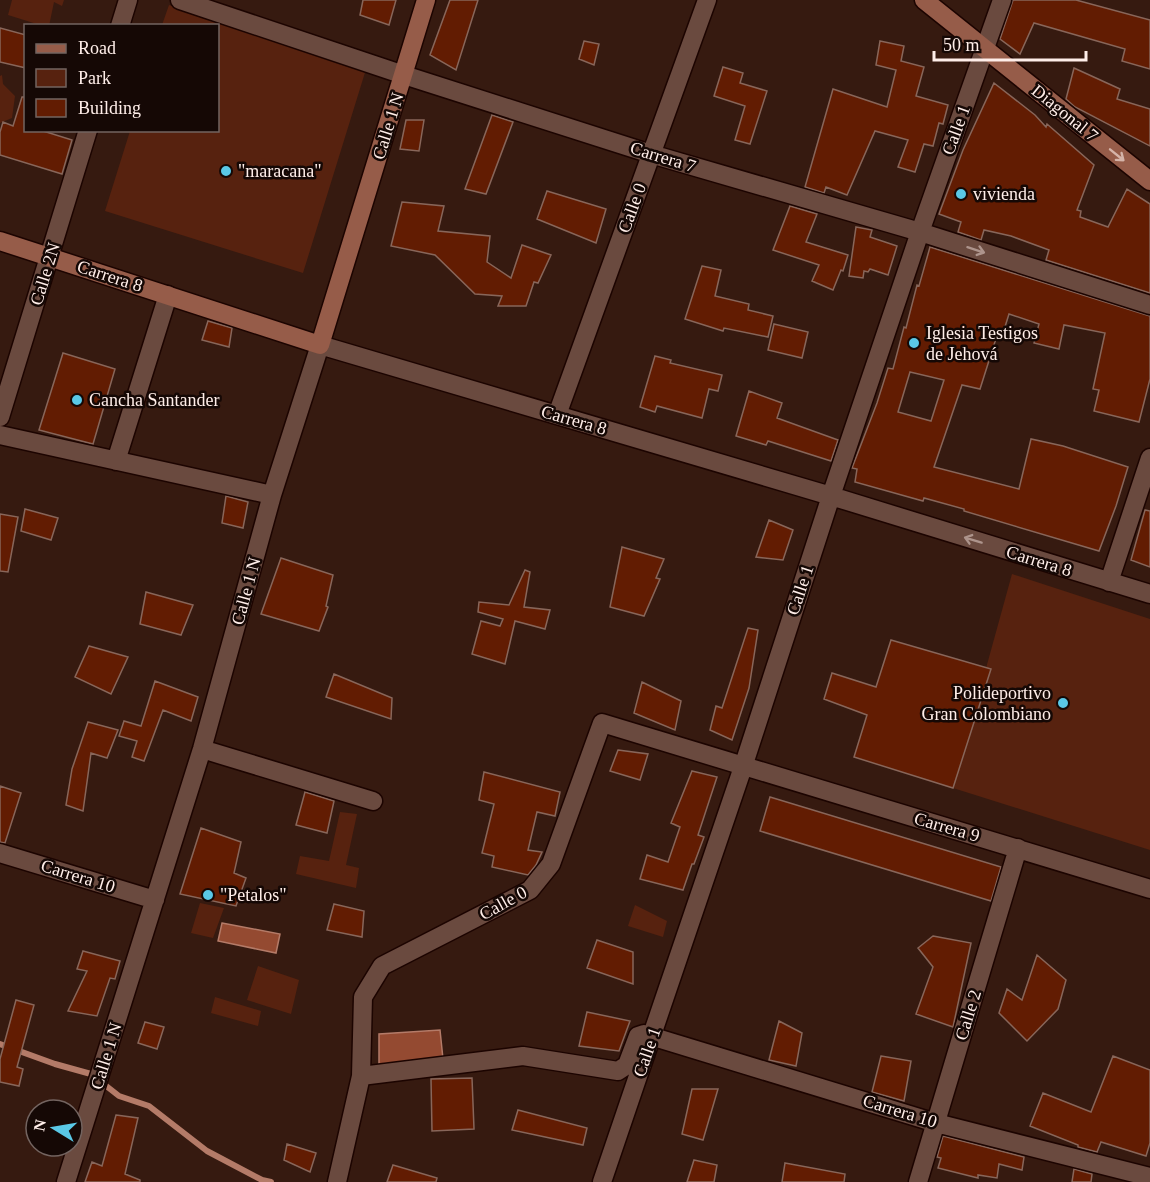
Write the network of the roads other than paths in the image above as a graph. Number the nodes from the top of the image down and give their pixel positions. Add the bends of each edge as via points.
1 (128, 0) edge
2 (180, 0) edge
3 (426, 0) edge
4 (707, 0) edge
5 (924, 0) edge
6 (1002, 0) edge
7 (121, 24) edge
8 (986, 49) junction
9 (404, 75) junction
10 (87, 132) edge
11 (651, 154) junction
12 (1150, 181) edge
13 (920, 232) junction
14 (0, 241) edge
15 (50, 257) junction
16 (168, 295) junction
17 (1150, 305) edge
18 (320, 345) junction
19 (557, 415) junction
20 (0, 417) edge
21 (0, 435) edge
22 (1150, 458) edge
23 (116, 461) junction
24 (272, 495) junction
25 (831, 496) junction
26 (1109, 582) junction
27 (1150, 594) edge
28 (202, 749) junction
29 (743, 767) junction
30 (373, 801) dead end
31 (1018, 848) junction
32 (0, 853) edge
33 (1150, 889) edge
34 (155, 900) junction
35 (651, 1043) junction
36 (361, 1076) junction
37 (936, 1123) junction
38 (1150, 1177) edge
39 (66, 1182) edge
40 (337, 1182) edge
41 (603, 1182) edge
42 (918, 1182) edge

1 - 7 street
2 - 9 street, Carrera 7
3 - 9 street, Calle 1 N
4 - 11 street, Calle 0
5 - 8 street, Diagonal 7
6 - 8 street, Calle 1
8 -> 12 street, Diagonal 7
8 - 13 street, Calle 1
9 - 11 street, Carrera 7
9 - 18 street, Calle 1 N
10 - 15 street, Calle 2N
11 - 13 street, Carrera 7
11 - 19 street, Calle 0
13 -> 17 street, Carrera 7
13 - 25 street, Calle 1
14 - 15 street, Carrera 8
15 - 16 street, Carrera 8
15 - 20 street, Calle 2N
16 - 18 street, Carrera 8
16 - 23 street
18 - 19 street, Carrera 8
18 - 24 street, Calle 1 N
19 - 25 street, Carrera 8
21 - 23 street
22 - 26 street
23 - 24 street
24 - 28 street, Calle 1 N
26 -> 25 street, Carrera 8
25 - 29 street, Calle 1
26 - 27 street, Carrera 8
28 - 30 street
28 - 34 street, Calle 1 N
29 - 31 street, Carrera 9
29 - 35 street, Calle 1
29 - 36 street, Calle 0 via 602,723 551,864 530,890 382,966 363,997
31 - 33 street, Carrera 9
31 - 37 street, Calle 2
32 - 34 street, Carrera 10
34 - 39 street, Calle 1 N
35 - 36 street via 644,1034 638,1036 627,1065 618,1071 523,1056
35 - 37 street, Carrera 10
35 - 41 street, Calle 1
36 - 40 street, Calle 0
37 - 38 street, Carrera 10
37 - 42 street, Calle 2

